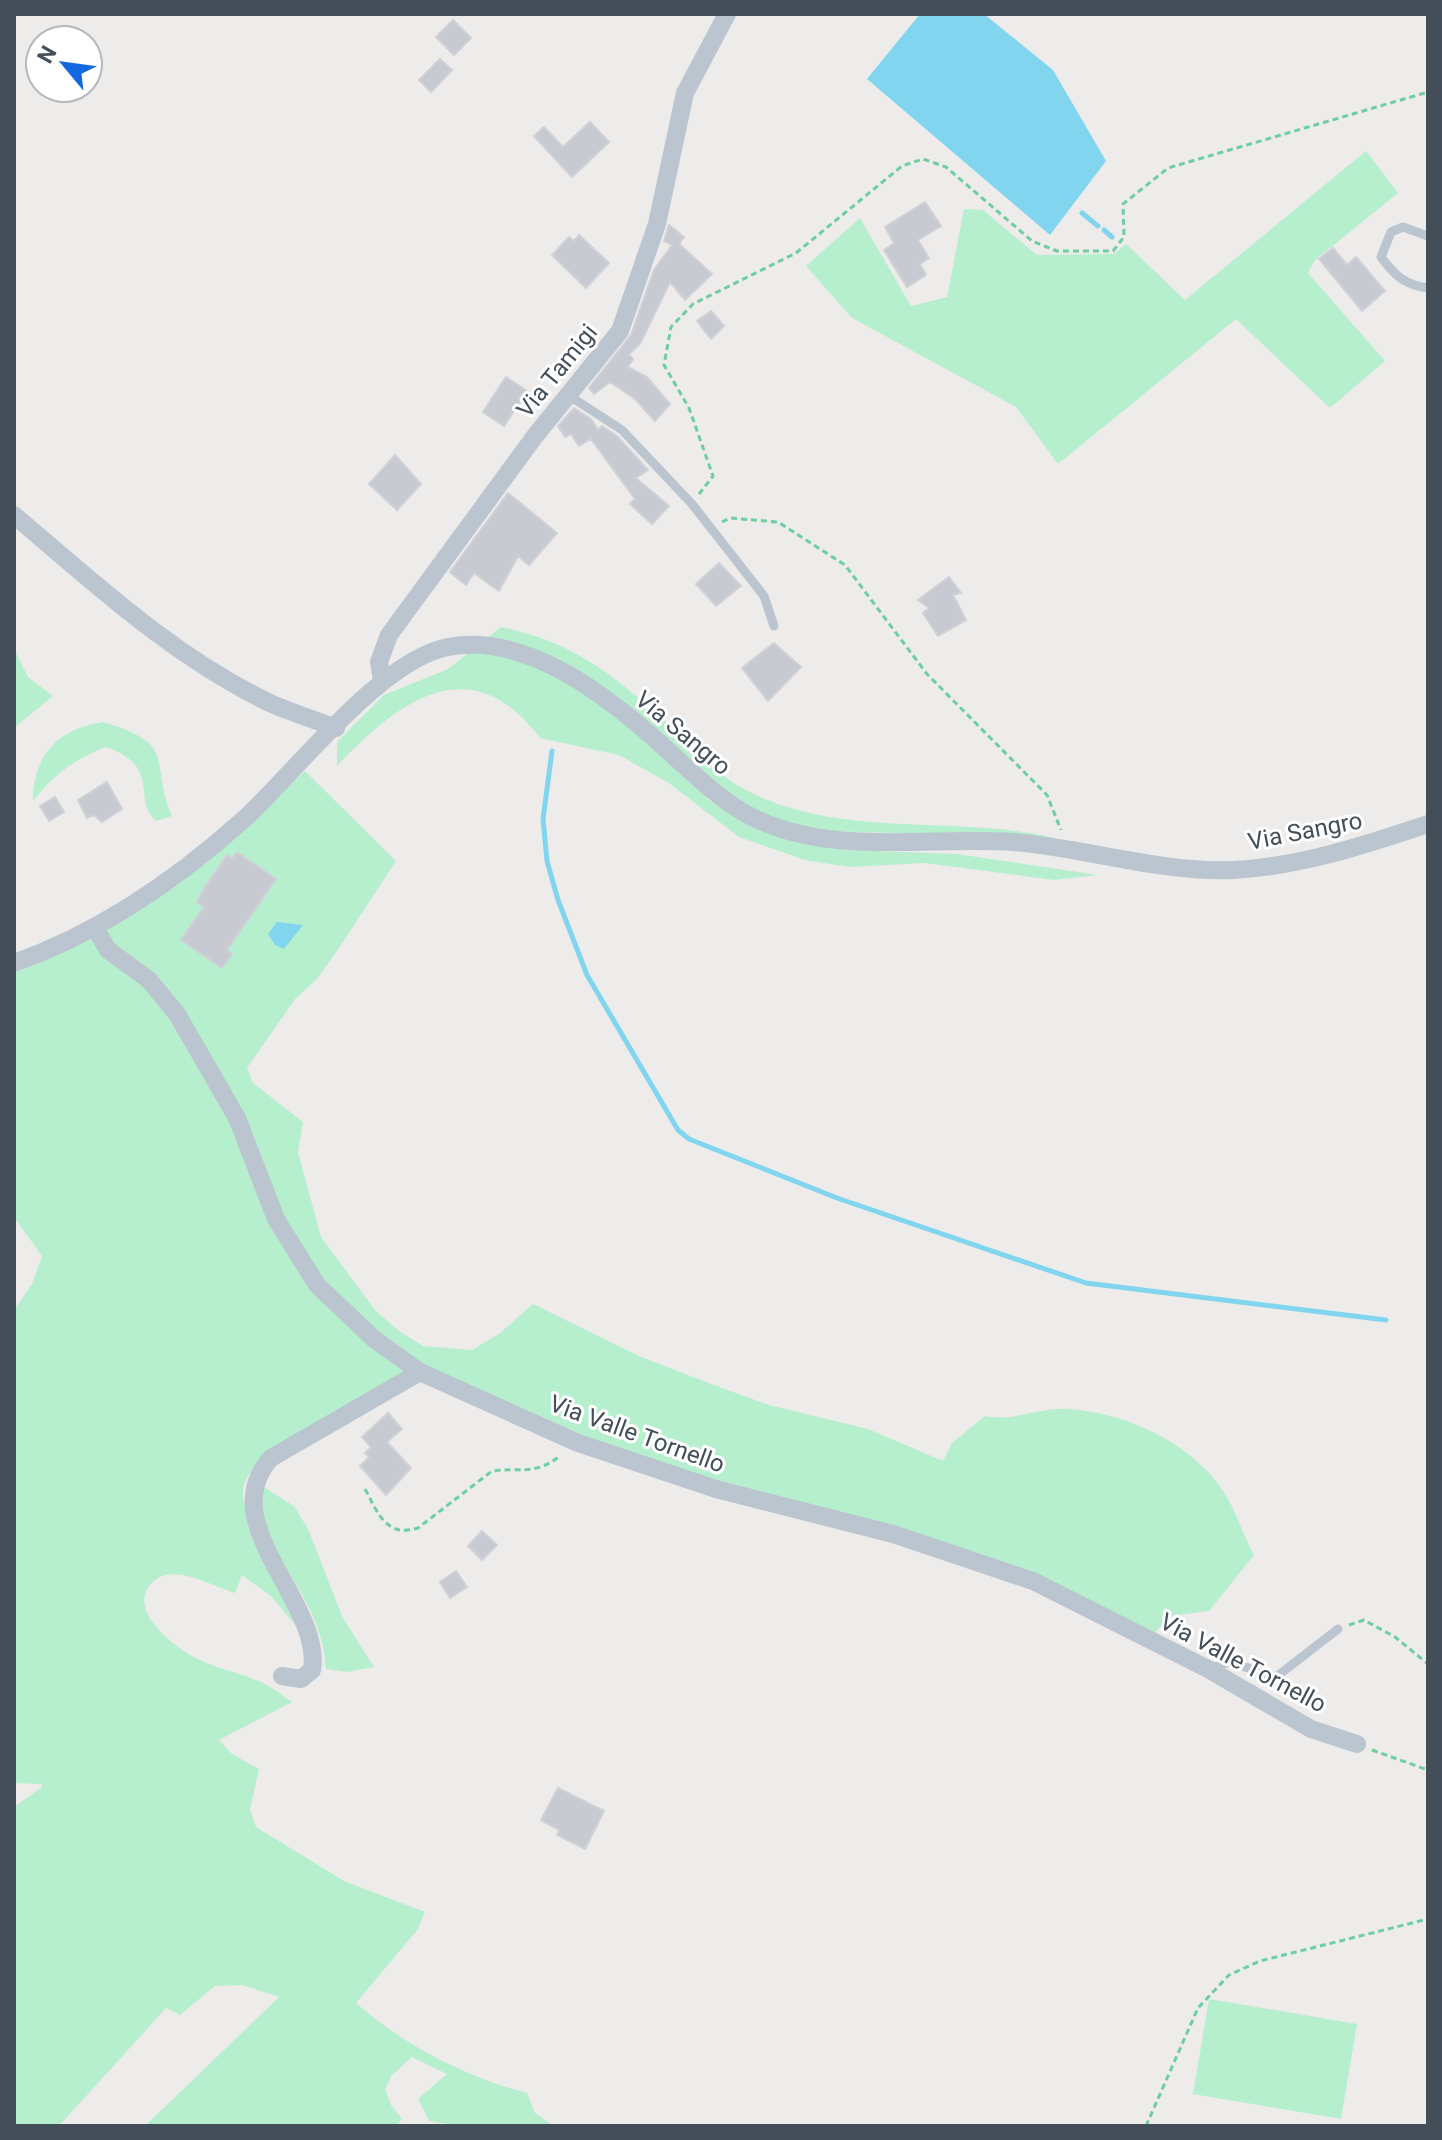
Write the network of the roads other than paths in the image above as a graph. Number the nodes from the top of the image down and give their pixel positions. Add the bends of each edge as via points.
1 (727, 14) edge
2 (1428, 236) edge
3 (1428, 288) edge
4 (568, 395) junction
5 (14, 515) edge
6 (774, 626) dead end
7 (382, 680) junction
8 (336, 728) junction
9 (1428, 824) edge
10 (95, 928) junction
11 (14, 963) edge
12 (420, 1372) junction
13 (1338, 1629) road end
14 (1208, 1669) junction
15 (282, 1676) dead end
16 (1357, 1744) road end

1 - 4 street, Via Tamigi via 685,93 657,224 620,331
2 - 3 lane via 1403,227 1391,232 1381,257 1410,286
4 - 6 lane via 622,430 692,504 764,596
4 - 7 street, Via Tamigi via 389,635 379,662
5 - 8 street via 182,652 272,704
7 - 8 street, Via Sangro
7 - 9 street, Via Sangro via 445,647 477,644 525,655 604,698 711,790 753,818 802,834 858,842 1010,842 1232,870 1341,853
8 - 10 street, Via Sangro via 242,821 163,885
10 - 11 street, Via Sangro
10 - 12 street, Via Valle Tornello via 108,950 149,980 177,1014 237,1118 276,1219 317,1285 374,1339
12 - 14 street, Via Valle Tornello via 570,1439 716,1489 893,1534 1033,1581
12 - 15 street via 271,1458 258,1473 253,1494 266,1549 315,1651 312,1670 301,1679
13 - 14 lane via 1276,1677 1230,1662
14 - 16 street, Via Valle Tornello via 1311,1729

